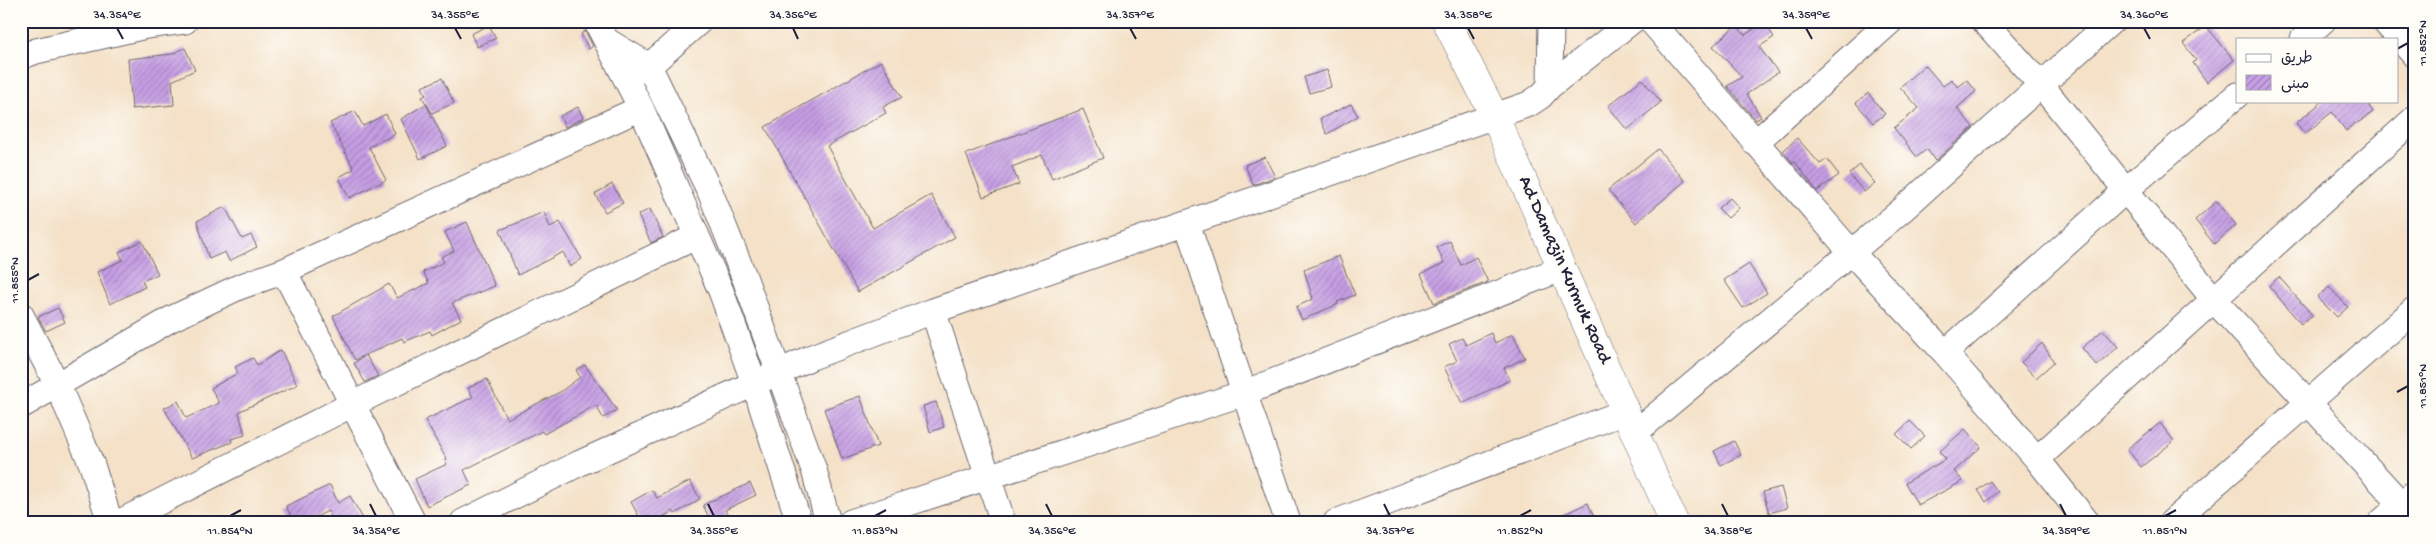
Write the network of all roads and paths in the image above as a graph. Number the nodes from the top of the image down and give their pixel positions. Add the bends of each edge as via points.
1 (185, 21) edge
2 (700, 21) edge
3 (1446, 21) edge
4 (1551, 21) edge
5 (1632, 21) edge
6 (1651, 21) edge
7 (1891, 21) edge
8 (1984, 21) edge
9 (2112, 21) edge
10 (2323, 21) edge
11 (2384, 21) edge
12 (602, 32) edge
13 (2304, 38) edge
14 (2415, 56) edge
15 (21, 57) edge
16 (649, 66) junction
17 (626, 77) junction
18 (1550, 86) junction
19 (2042, 86) junction
20 (2236, 96) edge
21 (641, 108) junction
22 (1495, 117) junction
23 (2415, 118) edge
24 (1755, 143) junction
25 (2126, 190) junction
26 (1187, 224) junction
27 (697, 236) junction
28 (1851, 252) junction
29 (1563, 268) junction
30 (284, 271) junction
31 (2215, 300) junction
32 (2415, 309) edge
33 (933, 311) junction
34 (21, 316) edge
35 (1945, 353) junction
36 (778, 373) junction
37 (754, 383) junction
38 (58, 386) junction
39 (1244, 394) junction
40 (353, 404) junction
41 (2309, 404) junction
42 (21, 406) edge
43 (1632, 422) junction
44 (2037, 459) junction
45 (989, 478) junction
46 (2410, 505) edge
47 (110, 522) edge
48 (120, 522) edge
49 (413, 522) edge
50 (464, 522) edge
51 (798, 522) edge
52 (828, 522) edge
53 (851, 522) edge
54 (1003, 522) edge
55 (1288, 522) edge
56 (1336, 522) edge
57 (1674, 522) edge
58 (2087, 522) edge
59 (2172, 522) edge
60 (2380, 522) edge

1 - 15 street via 146,26
2 - 16 street
3 - 22 highway, Ad Damazin Kurmuk Road
4 - 18 street
5 - 18 street
6 - 24 street
7 - 24 street
8 - 19 street
9 - 19 street
10 - 13 street
11 - 14 street
12 - 16 street
12 - 17 street
16 - 17 street
16 - 36 street via 711,194
17 - 21 street
18 - 22 street via 1528,104
19 - 25 street
19 - 28 street
20 - 25 street
21 - 27 street
21 - 30 street
22 - 26 street
22 - 29 highway, Ad Damazin Kurmuk Road
23 - 31 street
24 - 28 street
25 - 31 street
25 - 35 street
26 - 33 street
26 - 39 street
27 - 37 street via 721,290
27 - 40 street
28 - 35 street
28 - 43 street
29 - 39 street
29 - 43 highway, Ad Damazin Kurmuk Road
30 - 38 street via 240,287 171,320
30 - 40 street
31 - 41 street
31 - 44 street
32 - 41 street
33 - 36 street
33 - 45 street
34 - 38 street
35 - 44 street
36 - 37 street
36 - 52 street via 814,470
37 - 50 street via 580,463
37 - 51 street
38 - 42 street
38 - 47 street via 92,466
39 - 45 street
39 - 55 street
40 - 48 street
40 - 49 street
41 - 46 street
41 - 59 street
43 - 56 street
43 - 57 highway, Ad Damazin Kurmuk Road
44 - 58 street
45 - 53 street
45 - 54 street
46 - 60 street

